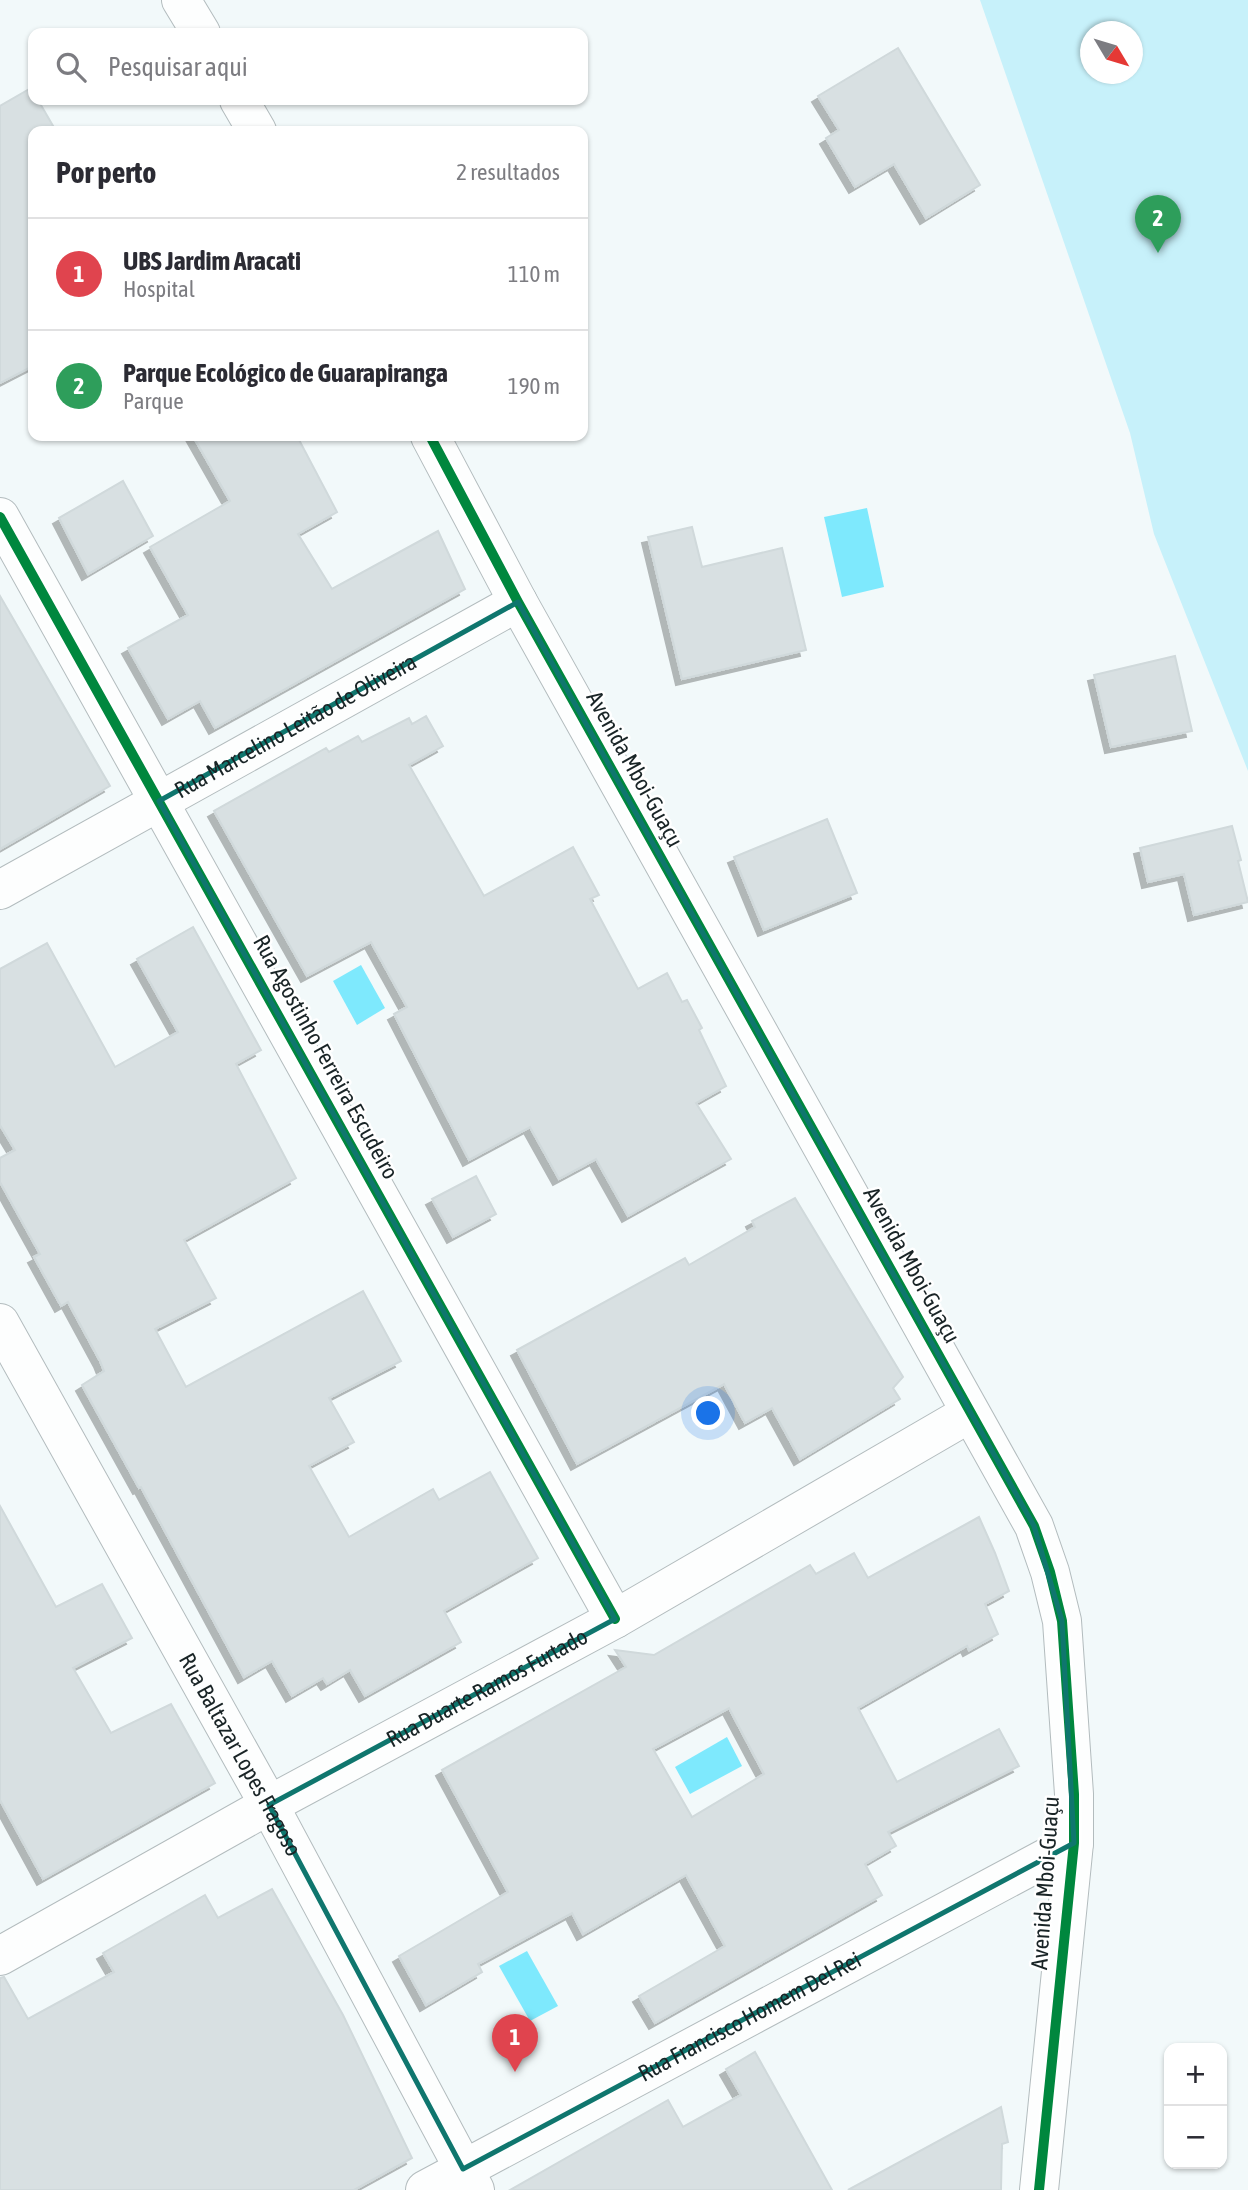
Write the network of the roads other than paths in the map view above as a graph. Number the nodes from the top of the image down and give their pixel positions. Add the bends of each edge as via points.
1 (181, 0) edge
2 (198, 28) edge
3 (242, 105) edge
4 (254, 126) edge
5 (433, 441) edge
6 (0, 517) edge
7 (518, 601) junction
8 (159, 802) junction
9 (0, 890) edge
10 (0, 1323) edge
11 (970, 1413) junction
12 (615, 1619) junction
13 (269, 1805) junction
14 (1074, 1843) junction
15 (0, 1956) edge
16 (469, 2179) edge
17 (425, 2190) edge
18 (1039, 2190) edge

1 - 2 street
3 - 4 street
5 - 7 street, Avenida Mboi-Guaçu
6 - 8 street, Rua Agostinho Ferreira Escudeiro
7 - 8 street, Rua Marcelino Leitão de Oliveira
7 - 11 street, Avenida Mboi-Guaçu
8 - 9 street, Rua Marcelino Leitão de Oliveira
8 - 12 street, Rua Agostinho Ferreira Escudeiro
10 - 13 street, Rua Baltazar Lopes Fragoso
11 - 12 street, Rua Duarte Ramos Furtado
11 - 14 street, Avenida Mboi-Guaçu via 1034,1526 1062,1621
12 - 13 street, Rua Duarte Ramos Furtado
13 - 15 street, Rua Duarte Ramos Furtado
13 - 16 street, Rua Baltazar Lopes Fragoso
14 - 16 street, Rua Francisco Homem Del Rei
14 - 18 street, Avenida Mboi-Guaçu
16 - 17 street, Rua Francisco Homem Del Rei

